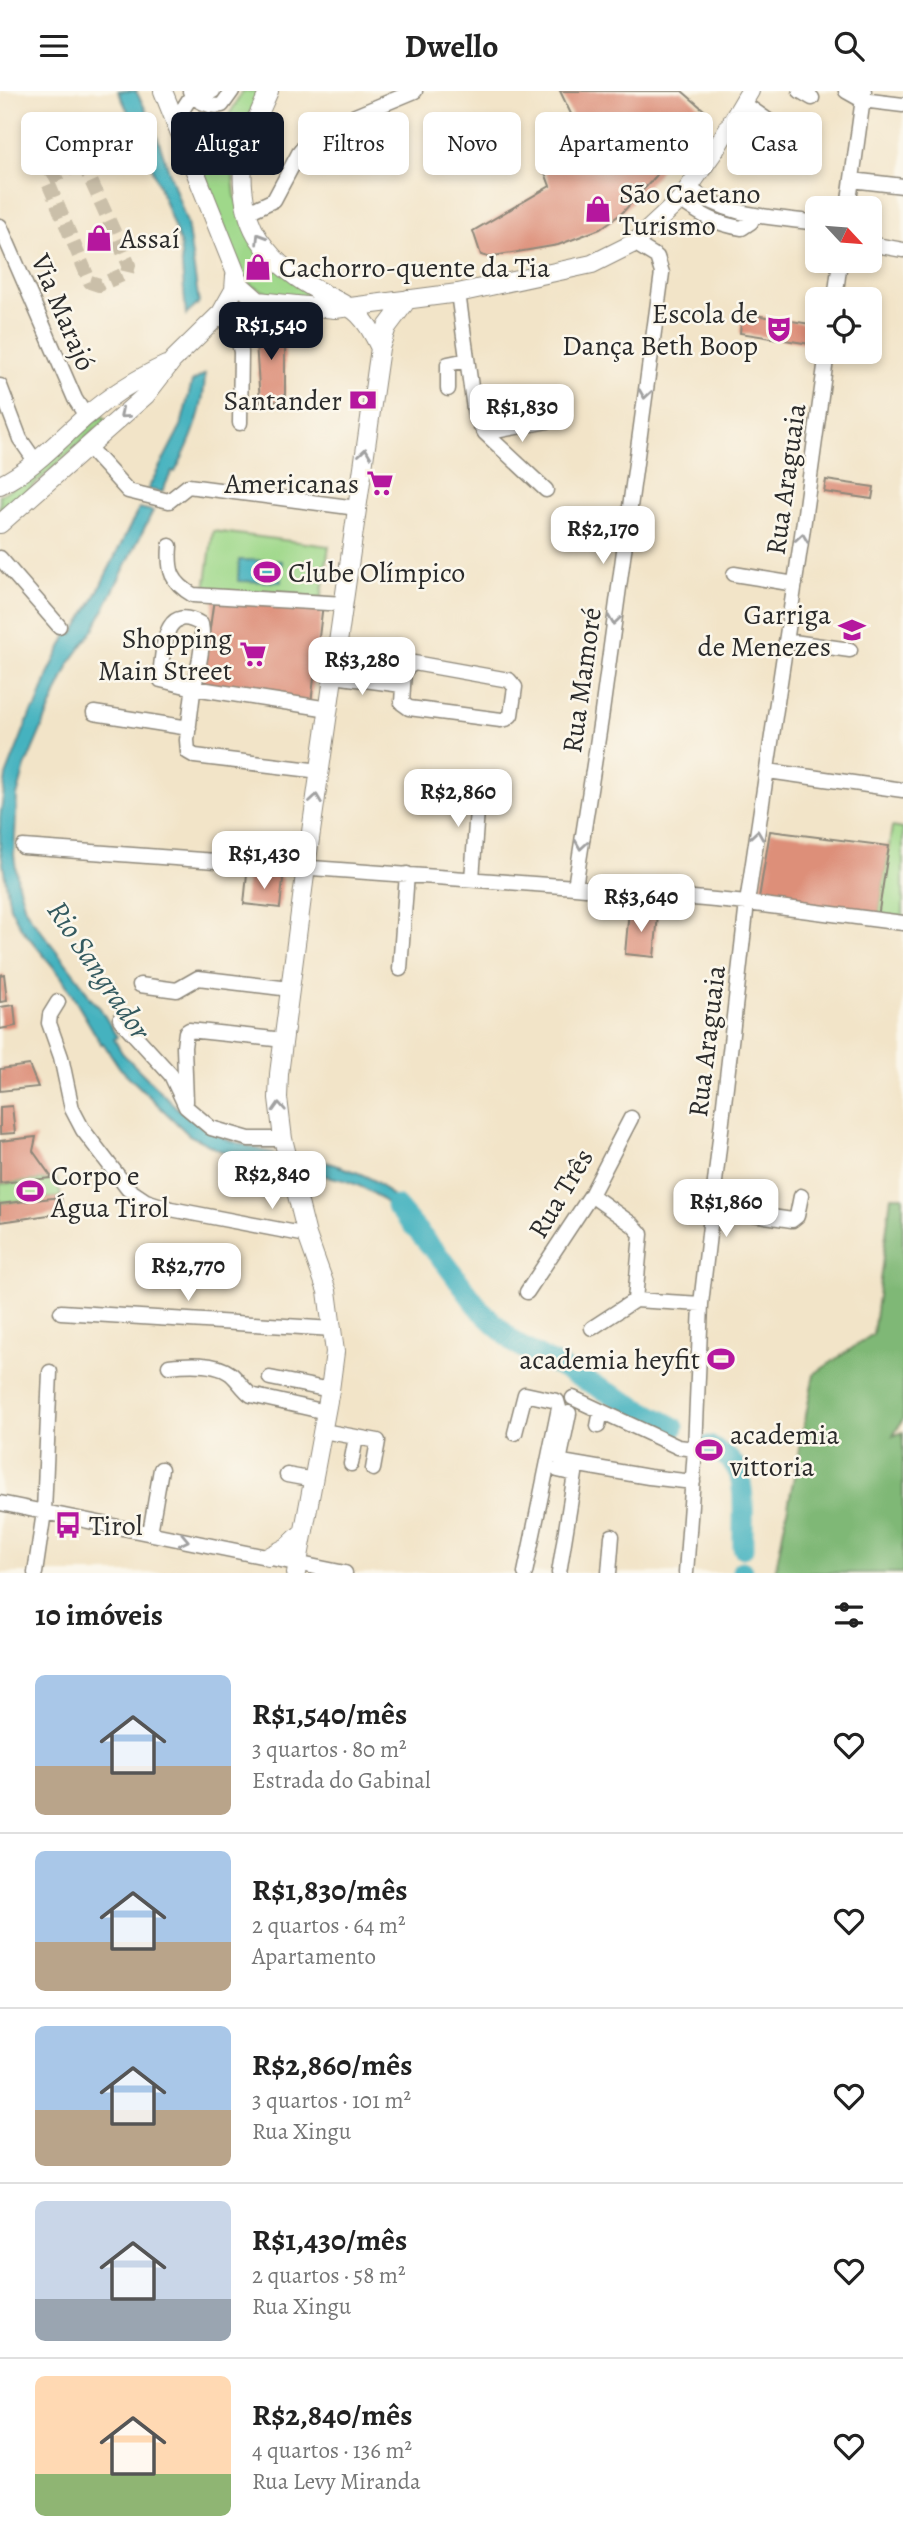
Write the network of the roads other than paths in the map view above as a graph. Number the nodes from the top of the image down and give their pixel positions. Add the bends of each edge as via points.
1 (163, 91) edge
2 (214, 91) edge
3 (232, 91) edge
4 (270, 91) edge
5 (415, 91) edge
6 (846, 91) edge
7 (195, 92) edge
8 (863, 96) edge
9 (747, 97) edge
10 (903, 105) edge
11 (171, 112) edge
12 (181, 112) edge
13 (764, 112) edge
14 (196, 175) edge
15 (852, 180) junction
16 (903, 186) edge
17 (685, 194) junction
18 (850, 196) edge
19 (248, 212) junction
20 (805, 222) edge
21 (0, 226) edge
22 (634, 243) junction
23 (882, 246) edge
24 (903, 250) edge
25 (235, 276) junction
26 (458, 293) junction
27 (408, 299) junction
28 (352, 307) junction
29 (221, 313) junction
30 (380, 348) junction
31 (467, 360) junction
32 (169, 364) junction
33 (825, 364) edge
34 (0, 386) edge
35 (448, 389) dead end
36 (86, 416) junction
37 (553, 420) dead end
38 (240, 423) dead end
39 (485, 433) junction
40 (88, 447) junction
41 (36, 462) junction
42 (0, 485) edge
43 (546, 490) dead end
44 (357, 508) junction
45 (0, 524) edge
46 (170, 547) dead end
47 (0, 558) edge
48 (734, 574) dead end
49 (795, 584) junction
50 (345, 604) junction
51 (59, 627) dead end
52 (786, 641) junction
53 (850, 650) dead end
54 (334, 676) junction
55 (402, 685) junction
56 (194, 688) junction
57 (329, 709) junction
58 (94, 713) dead end
59 (189, 727) junction
60 (320, 771) junction
61 (768, 771) junction
62 (479, 782) dead end
63 (903, 790) edge
64 (23, 847) dead end
65 (306, 867) junction
66 (407, 874) junction
67 (472, 879) junction
68 (575, 887) junction
69 (747, 903) junction
70 (903, 923) edge
71 (400, 969) dead end
72 (140, 985) dead end
73 (290, 989) junction
74 (58, 1002) dead end
75 (120, 1019) dead end
76 (284, 1040) junction
77 (186, 1107) junction
78 (631, 1118) dead end
79 (283, 1139) junction
80 (591, 1195) junction
81 (801, 1196) dead end
82 (712, 1208) junction
83 (307, 1235) junction
84 (527, 1292) dead end
85 (635, 1300) junction
86 (701, 1304) junction
87 (61, 1312) dead end
88 (592, 1328) dead end
89 (333, 1329) junction
90 (169, 1366) dead end
91 (50, 1372) dead end
92 (270, 1378) dead end
93 (330, 1390) junction
94 (573, 1398) dead end
95 (327, 1412) junction
96 (569, 1413) dead end
97 (323, 1431) junction
98 (515, 1433) dead end
99 (356, 1437) junction
100 (695, 1449) junction
101 (351, 1464) dead end
102 (161, 1469) dead end
103 (373, 1469) dead end
104 (553, 1469) dead end
105 (287, 1475) dead end
106 (314, 1480) junction
107 (693, 1482) junction
108 (0, 1503) edge
109 (44, 1511) junction
110 (304, 1531) junction
111 (149, 1533) junction
112 (612, 1536) dead end
113 (268, 1557) junction
114 (297, 1568) edge
115 (35, 1573) edge
116 (345, 1573) edge
117 (525, 1573) edge
118 (559, 1573) edge
119 (609, 1573) edge
120 (686, 1573) edge

1 - 11 main road
2 - 7 street
3 - 7 street via 222,106 215,107
4 - 19 main road via 247,142 243,164
5 - 19 street via 317,134 299,153 274,200
6 - 8 street
7 - 12 street
8 - 10 street
8 - 15 street
9 - 13 street
9 - 17 main road
14 - 25 main road
15 - 16 street
15 - 18 street
17 - 20 street via 753,215
17 - 22 main road
28 -> 19 main road via 311,287 284,265 258,237
21 - 36 street, Via Marajó
22 - 26 main road via 592,264
22 -> 68 street, Rua Mamoré via 657,257 662,273
23 - 24 street
25 - 28 main road via 258,301 321,309
25 - 29 main road via 234,290
26 - 27 main road
26 - 31 street
27 - 28 main road
27 - 30 main road via 387,327
28 - 30 main road via 365,319
29 - 32 main road
29 - 38 street via 238,338 241,352
44 -> 30 main road
31 - 35 street via 449,364
31 - 39 street via 475,416
32 - 36 main road via 135,379
32 -> 40 main road via 146,395
49 -> 33 street, Rua Araguaia
34 - 41 street via 20,439
36 - 41 main road
37 - 39 street
39 - 43 street
40 - 44 street via 128,491 169,501 188,486
40 - 45 main road
41 - 42 main road
44 - 50 main road
46 - 50 street via 168,566 179,587 193,595
47 - 51 street
48 - 49 street
49 - 52 street, Rua Araguaia
50 - 54 main road
52 - 53 street
52 - 61 street, Rua Araguaia
54 - 55 street
54 - 57 main road
55 - 55 street via 404,670 414,663 509,680 515,687 510,715 501,720 409,708 402,703
56 - 56 street via 161,680 169,625 175,620 191,618 201,624
56 - 57 street
56 - 59 street
57 - 60 main road
58 - 59 street
59 - 60 street via 188,752 195,756
65 -> 60 main road
61 - 63 street
69 -> 61 street, Rua Araguaia
62 - 67 street
64 - 65 street
65 - 66 street
65 - 73 main road
66 - 67 street
66 - 71 street
67 - 68 street
68 - 69 street
69 - 70 street
69 - 82 street, Rua Araguaia
72 - 73 street via 177,990 198,978
73 - 76 main road
74 - 83 street via 49,1023 72,1109 128,1189 170,1209
75 - 77 street via 171,1075
76 - 77 street via 186,1032
79 -> 76 main road via 278,1098
77 - 79 street via 211,1128 249,1139
78 - 80 street, Rua Três
79 - 83 main road
80 - 84 street, Rua Três
80 - 85 street via 641,1234
81 - 82 street via 792,1220
82 - 86 street, Rua Araguaia
83 - 89 main road via 327,1291
85 - 86 street
85 - 88 street
86 - 100 street, Rua Araguaia
87 - 89 street
89 - 93 main road
90 - 95 street via 219,1369 251,1395
91 - 109 street
92 - 93 street
93 - 95 main road
94 - 100 street via 599,1418
95 - 97 main road
96 - 107 street via 562,1462
97 - 99 street
97 - 106 main road
98 - 117 street via 525,1394 557,1401
99 - 101 street
99 - 103 street via 379,1441
100 - 107 street, Rua Araguaia
102 - 111 street
104 - 118 street via 575,1474
105 - 106 street
106 - 110 main road
107 - 120 street, Rua Araguaia
108 - 109 street
109 - 111 street
109 - 115 street
110 - 113 main road
110 - 114 main road
111 -> 113 street
112 - 119 street
113 - 114 street
114 - 116 street

